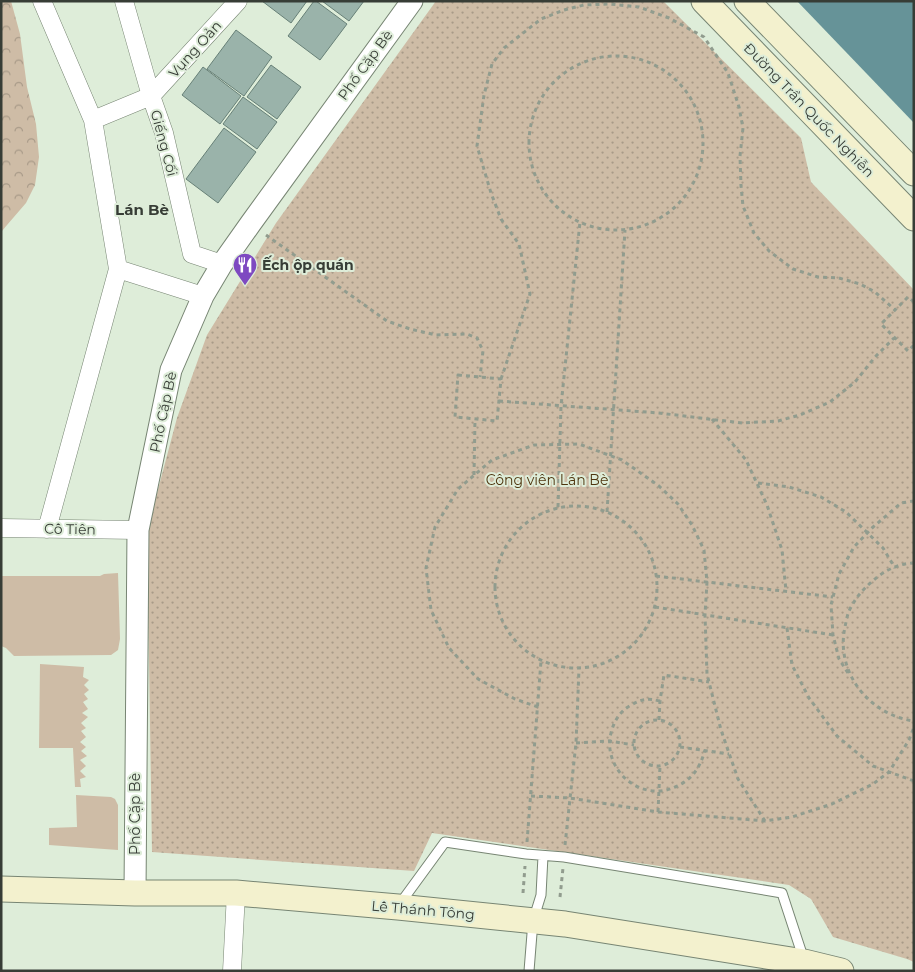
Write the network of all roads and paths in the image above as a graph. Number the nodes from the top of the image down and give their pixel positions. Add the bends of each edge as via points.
1 (42, 1) edge
2 (124, 1) edge
3 (238, 1) edge
4 (412, 1) edge
5 (704, 1) edge
6 (747, 1) edge
7 (151, 96) junction
8 (93, 120) junction
9 (914, 173) edge
10 (914, 218) edge
11 (580, 222) junction
12 (251, 223) junction
13 (624, 230) junction
14 (222, 264) junction
15 (118, 269) junction
16 (204, 296) junction
17 (914, 302) edge
18 (895, 310) junction
19 (894, 338) junction
20 (914, 345) edge
21 (480, 377) junction
22 (501, 379) junction
23 (499, 401) junction
24 (561, 406) junction
25 (614, 410) junction
26 (475, 418) junction
27 (711, 419) junction
28 (559, 445) junction
29 (611, 456) junction
30 (474, 475) junction
31 (757, 483) junction
32 (914, 501) edge
33 (558, 507) junction
34 (607, 512) junction
35 (1, 528) edge
36 (47, 529) junction
37 (138, 530) junction
38 (868, 532) junction
39 (914, 563) edge
40 (895, 568) junction
41 (656, 576) junction
42 (707, 582) junction
43 (786, 591) junction
44 (833, 597) junction
45 (655, 607) junction
46 (705, 615) junction
47 (786, 628) junction
48 (833, 634) junction
49 (541, 661) junction
50 (579, 669) junction
51 (709, 682) junction
52 (858, 689) junction
53 (660, 701) junction
54 (538, 707) junction
55 (658, 720) junction
56 (914, 721) edge
57 (914, 727) edge
58 (609, 741) junction
59 (576, 744) junction
60 (634, 745) junction
61 (680, 747) junction
62 (705, 750) junction
63 (729, 754) junction
64 (660, 766) junction
65 (889, 772) junction
66 (914, 781) edge
67 (659, 792) junction
68 (531, 796) junction
69 (570, 798) junction
70 (658, 812) junction
71 (765, 820) junction
72 (526, 854) junction
73 (543, 856) junction
74 (564, 857) junction
75 (1, 889) edge
76 (135, 893) junction
77 (236, 893) junction
78 (523, 893) dead end
79 (560, 897) dead end
80 (398, 907) junction
81 (533, 921) junction
82 (804, 962) junction
83 (232, 971) edge
84 (529, 971) edge
85 (841, 971) edge

1 - 8 street
2 - 7 street, Giếng Cối
3 - 7 street, Vụng Oản
4 - 12 street, Phố Cặp Bè
5 - 10 main road, Đường Trần Quốc Nghiễn
6 - 9 main road
7 - 8 street
7 - 14 street, Giếng Cối via 164,133 192,254
8 - 15 street
11 - 13 path via 602,229
11 - 13 path via 561,210 545,193 535,173 530,151 530,128 549,87 566,72 586,62 608,57 631,58 652,64 672,76 698,113 703,135 702,158 684,199 667,214 646,225
11 - 24 path
12 - 14 street, Phố Cặp Bè
12 - 21 path via 387,321 436,335 467,334 477,338 483,351
13 - 25 path
14 - 16 street, Phố Cặp Bè
15 - 16 street
15 - 36 street
16 - 37 street, Phố Cặp Bè via 171,370
17 - 18 path via 908,297
18 - 19 path via 881,324
18 - 22 path via 875,292 860,284 840,278 818,277 793,268 768,251 754,233 743,206 740,156 743,128 739,107 728,73 704,37 639,6 584,5 541,19 504,48 492,64 484,96 477,146 501,219 519,244 530,294
19 - 20 path via 908,351
19 - 27 path via 855,382 830,402 778,421 742,423
21 - 22 path
21 - 26 path via 458,375 455,417
22 - 23 path
23 - 24 path
23 - 26 path via 497,420
24 - 25 path
24 - 28 path
25 - 27 path
25 - 29 path
26 - 30 path
27 - 31 path via 746,460
28 - 29 path via 580,444
28 - 30 path via 534,445 492,460
28 - 33 path
29 - 34 path
29 - 42 path via 659,486 678,504 704,550
30 - 54 path via 458,489 434,527 426,568 431,610 449,648 478,679 515,700
31 - 38 path via 789,487 822,497 846,512
31 - 43 path via 782,550
32 - 38 path via 901,503
33 - 34 path via 574,505
33 - 49 path via 534,516 514,532 500,554 494,578 495,603 504,627 520,647
34 - 41 path via 626,523 640,538 651,555
35 - 36 street, Cô Tiên
36 - 37 street, Cô Tiên
37 - 76 street, Phố Cặp Bè
38 - 40 path
38 - 44 path via 854,547 839,574
39 - 40 path
40 - 52 path via 883,572 863,589 848,612 843,638 846,664
41 - 42 path
41 - 45 path
42 - 43 path
42 - 46 path
43 - 44 path
44 - 48 path
45 - 46 path
45 - 50 path via 635,643 600,665
46 - 47 path
46 - 51 path
47 - 48 path
47 - 65 path via 792,665 809,698 836,736 873,766
48 - 52 path via 839,659
49 - 50 path
49 - 54 path
50 - 59 path
51 - 53 path via 664,675
51 - 63 path
52 - 56 path via 877,708 900,719
53 - 55 path
53 - 58 path via 649,698 623,710 614,723
54 - 68 path
55 - 60 path via 644,724 638,730
55 - 61 path via 673,726 678,732
57 - 65 path
58 - 59 path
58 - 60 path
58 - 67 path via 611,756 627,781
59 - 69 path
60 - 64 path via 640,758
61 - 62 path
61 - 64 path via 673,760
62 - 63 path
62 - 67 path via 694,774 683,784
63 - 71 path via 738,779
64 - 67 path
65 - 66 path
65 - 71 path via 873,784 832,804 792,817
67 - 70 path
68 - 69 path
68 - 72 path
69 - 70 path
69 - 74 path
70 - 71 path
72 - 73 lane
72 - 78 path
72 - 80 lane via 445,842
73 - 74 lane
73 - 81 lane via 541,895
74 - 79 path
74 - 82 lane via 782,893
75 - 76 main road, Lê Thánh Tông
76 - 77 main road, Lê Thánh Tông
77 - 80 main road, Lê Thánh Tông
77 - 83 street
80 - 81 main road, Lê Thánh Tông
81 - 82 main road, Lê Thánh Tông
81 - 84 lane
82 - 85 main road, Lê Thánh Tông

